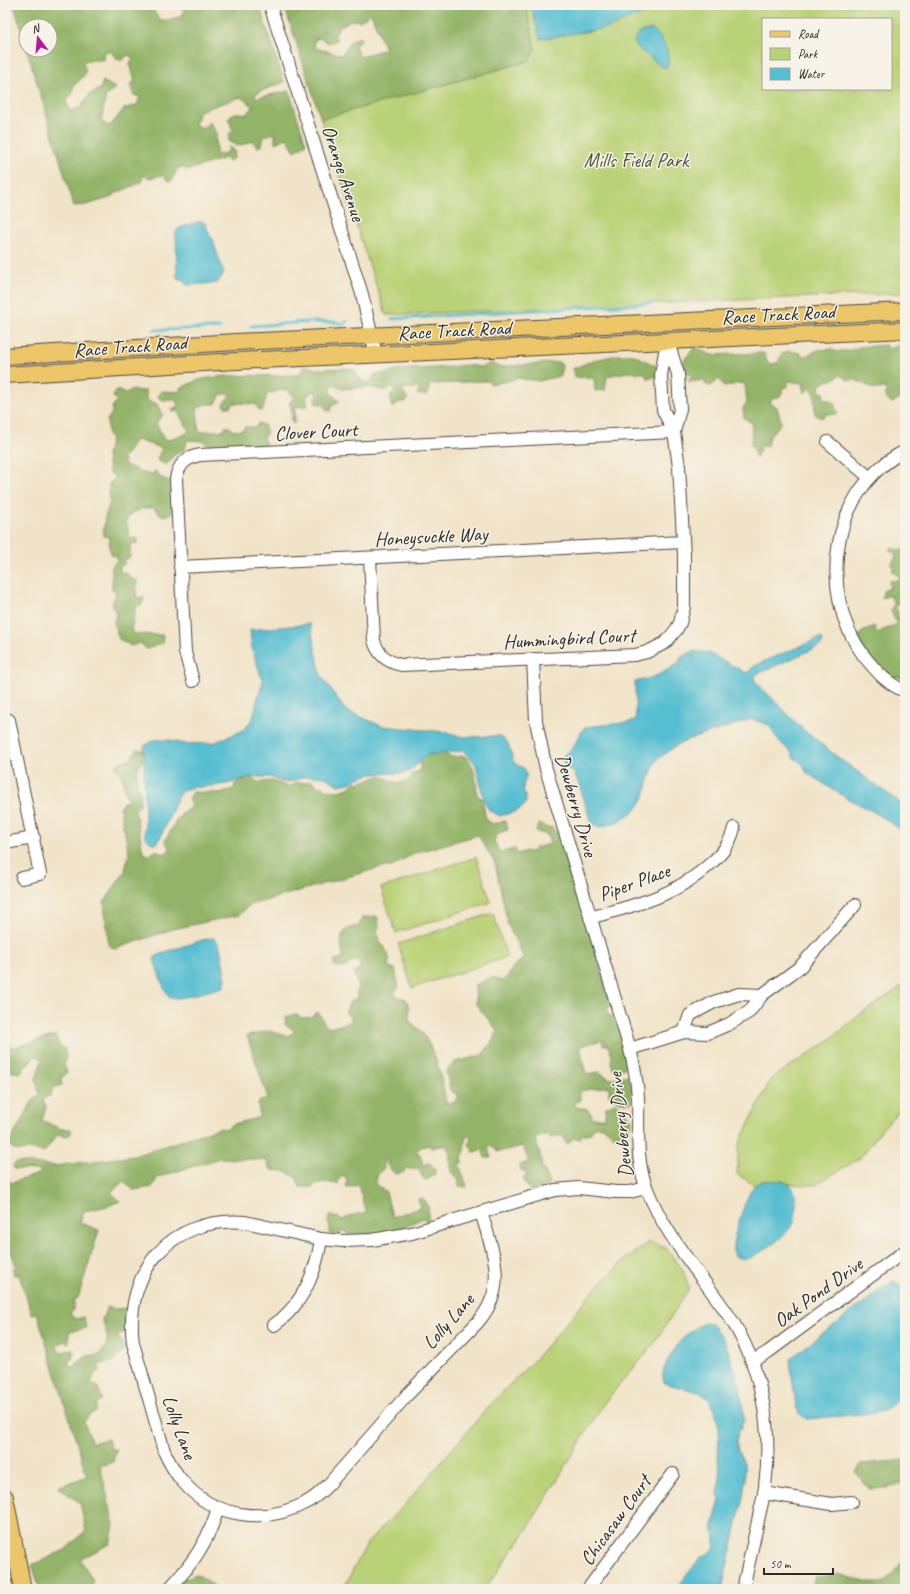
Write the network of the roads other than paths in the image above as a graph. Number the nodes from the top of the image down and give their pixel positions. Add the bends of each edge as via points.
1 (270, 5) edge
2 (905, 311) edge
3 (669, 322) junction
4 (905, 330) edge
5 (372, 336) junction
6 (667, 340) junction
7 (82, 352) junction
8 (376, 354) junction
9 (13, 356) edge
10 (82, 370) junction
11 (13, 375) edge
12 (674, 432) junction
13 (828, 442) dead end
14 (905, 450) edge
15 (870, 478) junction
16 (683, 542) junction
17 (370, 558) junction
18 (180, 567) junction
19 (533, 659) junction
20 (193, 681) dead end
21 (905, 691) edge
22 (9, 720) dead end
23 (734, 828) dead end
24 (34, 838) junction
25 (5, 843) edge
26 (22, 878) dead end
27 (855, 905) dead end
28 (590, 918) junction
29 (762, 995) junction
30 (684, 1032) junction
31 (630, 1049) junction
32 (646, 1188) junction
33 (482, 1212) junction
34 (321, 1240) junction
35 (905, 1251) edge
36 (274, 1325) dead end
37 (752, 1361) junction
38 (673, 1474) dead end
39 (764, 1493) junction
40 (5, 1497) edge
41 (852, 1502) dead end
42 (218, 1508) junction
43 (7, 1518) edge
44 (5, 1540) edge
45 (22, 1585) edge
46 (5, 1586) edge
47 (6, 1589) edge
48 (169, 1589) edge
49 (588, 1589) edge
50 (743, 1589) edge

1 - 5 street, Orange Avenue via 362,294
2 - 3 main road, Race Track Road
3 - 5 main road, Race Track Road
3 - 6 main road
4 - 6 main road, Race Track Road
5 - 7 main road, Race Track Road
5 - 8 street, Orange Avenue
6 - 8 main road, Race Track Road
6 - 12 street, Hummingbird Court via 678,374 680,409
6 - 12 street, Hummingbird Court via 661,374 663,410
7 - 9 main road, Race Track Road
7 - 10 main road
8 - 10 main road, Race Track Road
9 - 11 main road
10 - 11 main road, Race Track Road
12 - 16 street, Hummingbird Court via 679,467
12 - 18 street, Clover Court via 195,456 179,467 176,479
13 - 15 street
14 - 15 street via 883,465
15 - 21 street via 849,512 839,541 836,570 839,600 850,634 858,648 876,671 891,684
16 - 17 street, Honeysuckle Way
16 - 19 street, Hummingbird Court via 684,607 680,623 665,643 636,655
17 - 18 street, Honeysuckle Way
17 - 19 street, Hummingbird Court via 374,641 377,650 387,660 400,665
18 - 20 street, Clover Court via 184,652
19 - 28 street, Dewberry Drive via 539,740
22 - 24 street
23 - 28 street, Piper Place via 728,846 695,878 657,898
24 - 25 street
24 - 26 street via 40,874
27 - 29 street via 800,967
28 - 31 street, Dewberry Drive
29 - 30 street via 749,1012 729,1024 708,1033
29 - 30 street via 739,994 714,1002 690,1016
30 - 31 street
31 - 32 street, Dewberry Drive via 638,1094 639,1152
32 - 33 street, Lolly Lane via 630,1192 579,1188 555,1190
32 - 37 street, Dewberry Drive via 672,1238 734,1323
33 - 34 street, Lolly Lane via 392,1238
33 - 42 street, Lolly Lane via 497,1274 493,1297 482,1317 438,1361 317,1496 292,1509 268,1515 242,1515
34 - 36 street via 316,1265 306,1289 282,1320
34 - 42 street, Lolly Lane via 244,1222 208,1224 185,1233 164,1247 151,1261 138,1285 131,1314 133,1343 164,1451 188,1488
35 - 37 street, Oak Pond Drive via 768,1352
37 - 39 street, Dewberry Drive via 765,1411 767,1469
38 - 49 street, Chicasaw Court
39 - 41 street via 832,1504
39 - 50 street, Dewberry Drive
40 - 43 main road
42 - 48 street via 198,1555
43 - 45 main road
44 - 45 main road via 7,1551
46 - 47 main road

